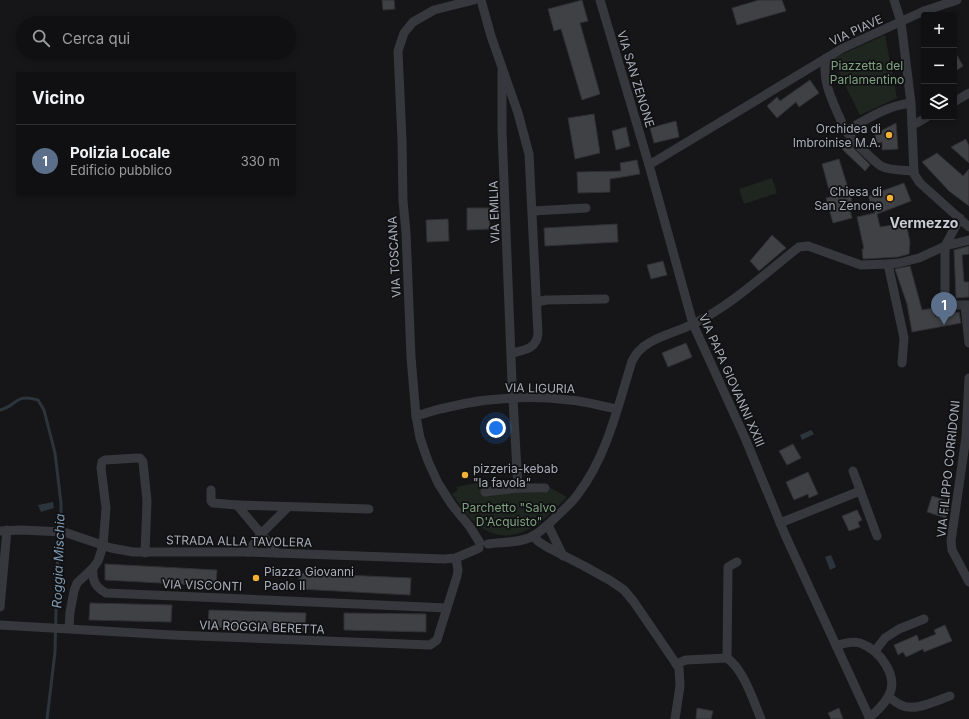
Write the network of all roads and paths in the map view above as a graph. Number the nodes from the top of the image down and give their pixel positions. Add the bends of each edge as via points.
1 (474, 0) edge
2 (481, 0) edge
3 (600, 0) edge
4 (894, 0) edge
5 (957, 0) edge
6 (901, 22) junction
7 (826, 58) junction
8 (502, 71) junction
9 (969, 93) edge
10 (957, 100) edge
11 (911, 103) junction
12 (922, 120) edge
13 (912, 124) junction
14 (846, 131) junction
15 (649, 165) junction
16 (914, 171) junction
17 (586, 208) dead end
18 (533, 212) junction
19 (960, 218) junction
20 (969, 227) edge
21 (969, 240) edge
22 (945, 246) junction
23 (888, 264) junction
24 (605, 299) dead end
25 (537, 302) junction
26 (967, 305) edge
27 (693, 324) junction
28 (969, 343) edge
29 (512, 353) junction
30 (902, 363) dead end
31 (969, 378) edge
32 (513, 398) junction
33 (617, 409) junction
34 (416, 416) junction
35 (853, 471) dead end
36 (518, 488) junction
37 (545, 488) dead end
38 (211, 490) dead end
39 (860, 491) junction
40 (485, 492) dead end
41 (237, 505) junction
42 (288, 508) junction
43 (369, 509) dead end
44 (780, 523) junction
45 (548, 525) junction
46 (4, 530) edge
47 (261, 534) junction
48 (533, 536) junction
49 (877, 536) dead end
50 (482, 545) junction
51 (103, 546) junction
52 (248, 552) junction
53 (145, 553) junction
54 (277, 553) junction
55 (563, 556) junction
56 (456, 558) junction
57 (737, 562) dead end
58 (93, 568) junction
59 (969, 582) edge
60 (0, 607) edge
61 (447, 608) junction
62 (924, 619) dead end
63 (0, 625) edge
64 (65, 628) junction
65 (836, 646) junction
66 (874, 651) junction
67 (727, 658) junction
68 (676, 664) junction
69 (950, 696) dead end
70 (888, 697) junction
71 (869, 718) edge
72 (675, 719) edge
73 (761, 719) edge

1 - 34 street, VIA TOSCANA via 434,10 413,22 404,33 398,51 403,201
2 - 8 street, VIA EMILIA
3 - 15 street, VIA SAN ZENONE
4 - 6 street
5 - 6 street, VIA PIAVE
6 - 7 street, VIA PIAVE
6 - 11 street
7 - 14 street, VIA PIAVE via 825,80
7 - 15 street
8 - 18 street, VIA EMILIA via 518,113 529,154
8 - 29 street, VIA EMILIA via 502,131
9 - 10 street
11 - 13 street
11 - 14 street via 879,112
12 - 13 street
13 - 16 street
14 - 16 street, VIA PIAVE via 881,166
15 - 27 street, VIA PAPA GIOVANNI XXIII
16 - 19 street via 916,178
17 - 18 street
18 - 25 street, VIA EMILIA
19 - 20 street
19 - 22 street
21 - 22 street, STRADA ALLA TAVOLERA
22 - 23 street, STRADA ALLA TAVOLERA via 919,258
22 - 26 street via 945,296 955,305
23 - 27 street, STRADA ALLA TAVOLERA via 861,265 808,246 799,247 754,285
23 - 30 street via 904,338
24 - 25 street
25 - 29 street, VIA EMILIA via 537,340 530,348
26 - 28 street
27 - 33 street, STRADA ALLA TAVOLERA via 647,343 635,354
27 - 44 street, VIA PAPA GIOVANNI XXIII
29 - 32 street, VIA EMILIA
31 - 59 street, VIA FILIPPO CORRIDONI via 966,437 951,541 952,550
32 - 33 street, VIA LIGURIA via 569,400
32 - 34 street, VIA LIGURIA via 470,403
32 - 36 street, VIA EMILIA
33 - 45 street, STRADA ALLA TAVOLERA via 586,484
34 - 50 street, VIA TOSCANA via 420,438 431,468 445,495
35 - 39 street
36 - 37 street
36 - 40 street
38 - 41 street via 213,503
39 - 44 street
39 - 49 street
41 - 42 street
41 - 47 street
42 - 43 street
42 - 47 street
44 - 65 street, VIA PAPA GIOVANNI XXIII
45 - 48 street, STRADA ALLA TAVOLERA
45 - 55 street
46 - 51 street, STRADA ALLA TAVOLERA via 53,530
46 - 60 street
47 - 52 street
47 - 54 street
48 - 50 street, STRADA ALLA TAVOLERA
48 - 55 street via 538,542
50 - 56 street, STRADA ALLA TAVOLERA
51 - 53 street, STRADA ALLA TAVOLERA
51 - 53 street via 106,508 101,464 105,460 140,458 144,462 147,501
51 - 58 street
52 - 53 street, STRADA ALLA TAVOLERA
52 - 54 street, STRADA ALLA TAVOLERA
54 - 56 street, STRADA ALLA TAVOLERA
55 - 68 street via 624,590
56 - 61 street, VIA ROGGIA BERETTA via 458,570
57 - 67 street via 728,567
58 - 61 street, VIA VISCONTI via 96,586 106,593
58 - 64 street via 77,582
61 - 64 street, VIA ROGGIA BERETTA via 437,640 430,645 172,635
62 - 66 street via 884,638
63 - 64 street, VIA ROGGIA BERETTA
65 - 66 street via 854,642
65 - 71 street, VIA PAPA GIOVANNI XXIII
66 - 70 street via 884,662 890,676 891,687
67 - 68 street via 686,660
67 - 73 street via 733,662 747,686
68 - 72 street via 680,678
69 - 70 street via 914,708 899,705
70 - 71 street via 879,710

